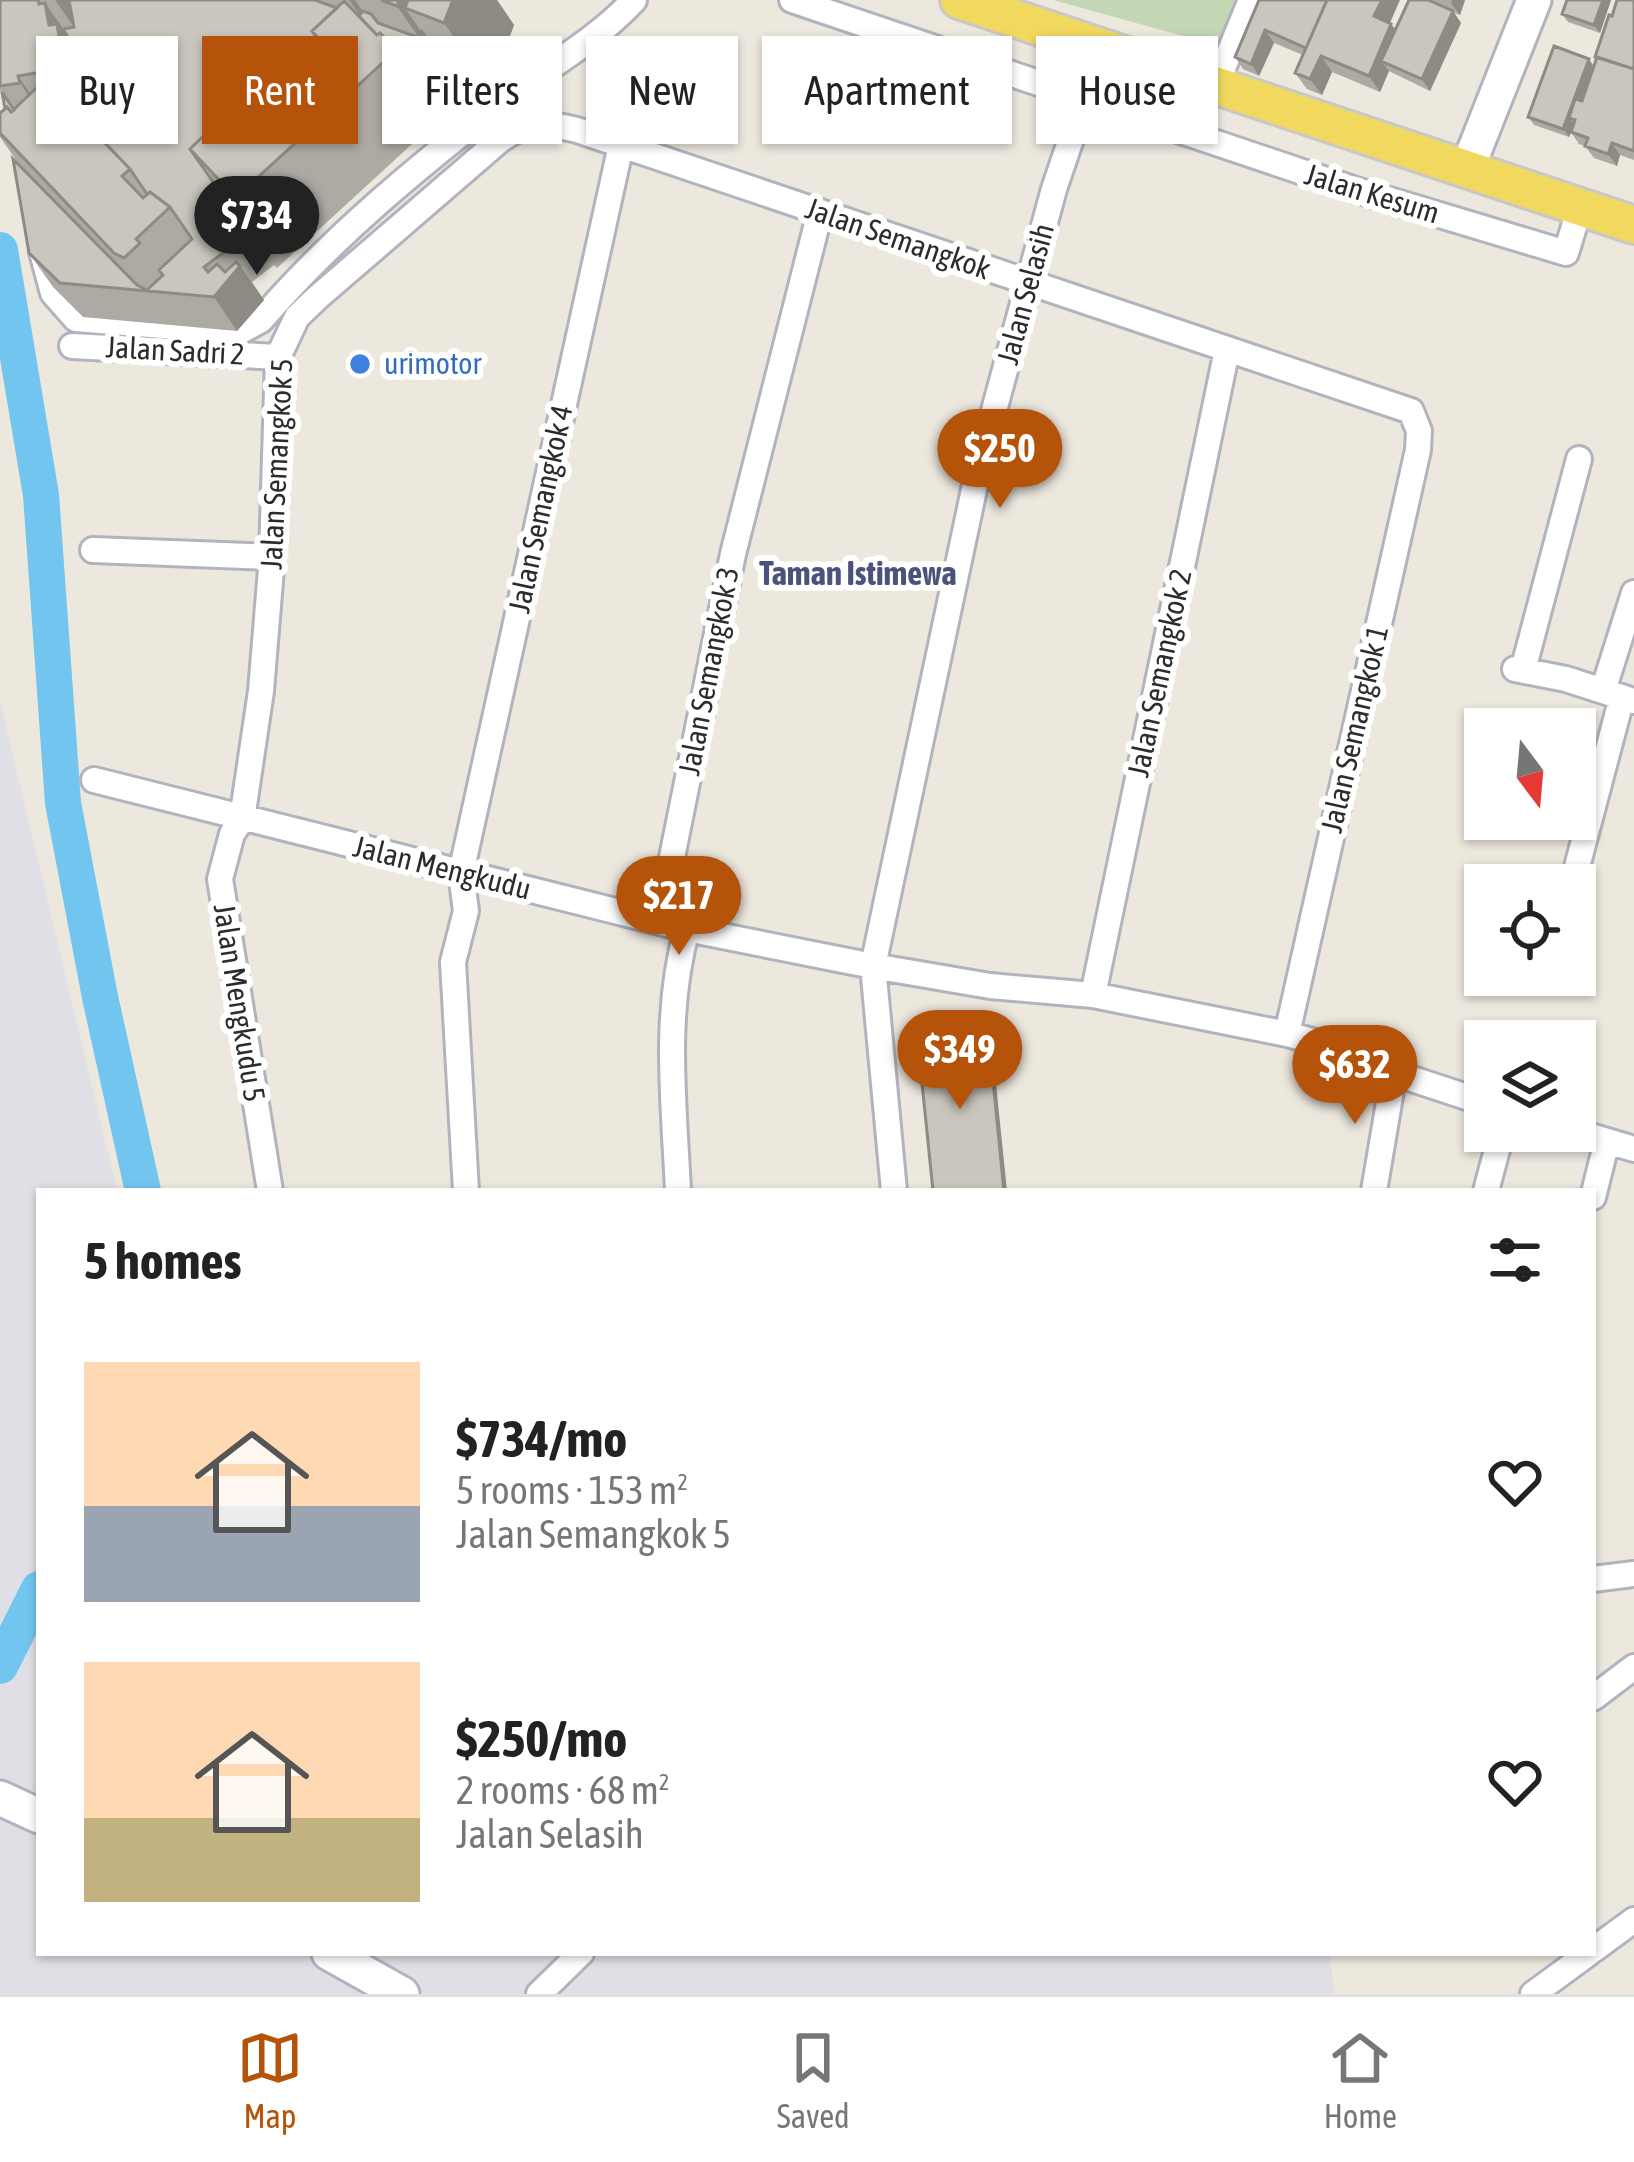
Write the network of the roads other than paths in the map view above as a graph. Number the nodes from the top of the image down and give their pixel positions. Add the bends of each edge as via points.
1 (633, 0) edge
2 (792, 0) edge
3 (959, 0) edge
4 (1251, 0) edge
5 (1534, 0) edge
6 (1066, 36) edge
7 (1218, 81) edge
8 (1036, 84) edge
9 (1218, 87) edge
10 (577, 130) joint
11 (1218, 143) edge
12 (1071, 144) edge
13 (621, 145) junction
14 (1467, 170) junction
15 (1580, 207) junction
16 (820, 212) junction
17 (1634, 225) edge
18 (38, 226) edge
19 (1029, 284) junction
20 (72, 346) dead end
21 (1227, 350) junction
22 (278, 357) junction
23 (1417, 424) joint
24 (1580, 459) dead end
25 (93, 550) dead end
26 (272, 557) junction
27 (1634, 592) edge
28 (1620, 696) edge
29 (94, 780) dead end
30 (242, 819) junction
31 (1578, 864) edge
32 (461, 873) junction
33 (658, 922) junction
34 (687, 929) junction
35 (873, 967) junction
36 (1093, 995) junction
37 (1287, 1034) junction
38 (1394, 1073) junction
39 (1464, 1095) edge
40 (1596, 1138) edge
41 (1607, 1141) junction
42 (1634, 1149) edge
43 (1496, 1152) edge
44 (270, 1188) edge
45 (466, 1188) edge
46 (678, 1188) edge
47 (894, 1188) edge
48 (1375, 1188) edge
49 (1487, 1188) edge
50 (1595, 1188) edge
51 (1634, 1574) edge
52 (1596, 1579) edge
53 (1634, 1667) edge
54 (1596, 1696) edge
55 (0, 1798) edge
56 (36, 1815) edge
57 (1634, 1920) edge
58 (1596, 1948) edge
59 (334, 1956) edge
60 (578, 1956) edge
61 (1585, 1956) edge
62 (403, 1994) edge
63 (539, 1994) edge
64 (1533, 1994) edge

1 - 18 street via 379,201 239,332 76,319 53,293
2 - 8 street, Jalan Kesum
3 - 6 main road
4 - 7 street
5 - 14 street
9 - 14 main road
10 - 13 street, Jalan Semangkok
10 - 22 street, Jalan Semangkok 5 via 530,123 500,140 297,317
11 - 15 street, Jalan Kesum via 1566,253
12 - 19 street, Jalan Selasih
13 - 16 street, Jalan Semangkok
13 - 32 street, Jalan Semangkok 4
14 - 15 main road
15 - 17 main road
16 - 19 street, Jalan Semangkok
16 - 33 street, Jalan Semangkok 3 via 733,554
19 - 21 street, Jalan Semangkok
19 - 35 street, Jalan Selasih via 979,466
20 - 22 street, Jalan Sadri 2
21 - 23 street, Jalan Semangkok via 1406,407
21 - 36 street, Jalan Semangkok 2
22 - 26 street, Jalan Semangkok 5
23 - 37 street, Jalan Semangkok 1 via 1418,450
24 - 28 street via 1519,669
25 - 26 street
26 - 30 street, Jalan Semangkok 5
27 - 28 street
28 - 31 street
29 - 30 street, Jalan Mengkudu
30 - 32 street, Jalan Mengkudu
30 - 44 street, Jalan Mengkudu 5 via 220,879
32 - 33 street, Jalan Mengkudu
32 - 45 street, Jalan Semangkok 4 via 466,911 454,962
33 - 34 street, Jalan Mengkudu
34 - 35 street, Jalan Mengkudu
34 - 46 street via 671,1031
35 - 36 street, Jalan Mengkudu
35 - 47 street, Jalan Selasih
36 - 37 street, Jalan Mengkudu
37 - 38 street, Jalan Mengkudu
38 - 39 street, Jalan Mengkudu
38 - 48 street
40 - 41 street
41 - 42 street
41 - 50 street
43 - 49 street
51 - 52 street
53 - 54 street
55 - 56 street
57 - 58 street
59 - 62 street
60 - 63 street
61 - 64 street

